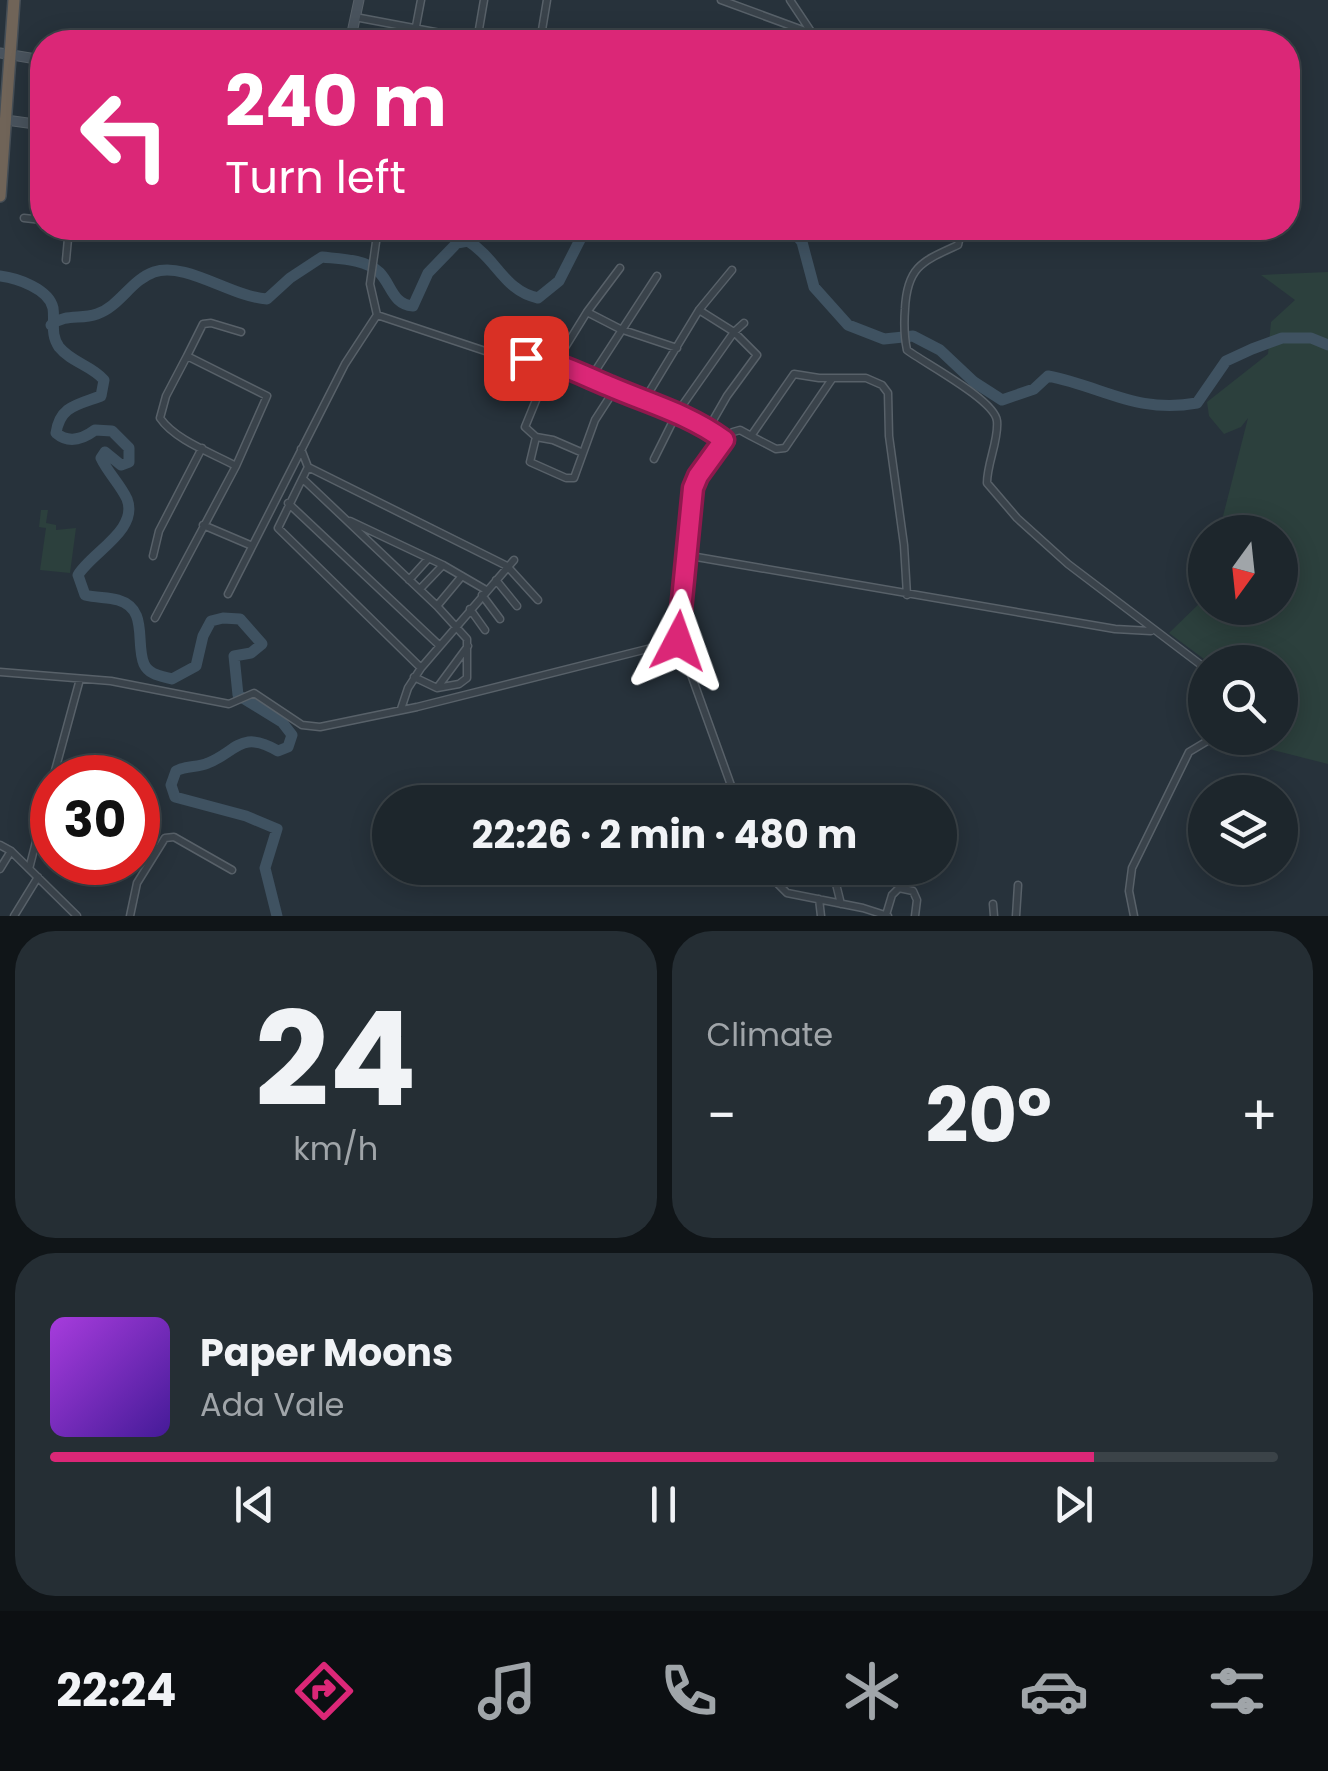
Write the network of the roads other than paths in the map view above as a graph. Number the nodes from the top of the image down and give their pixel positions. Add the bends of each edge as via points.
1 (14, 0) edge
2 (358, 0) edge
3 (421, 0) edge
4 (484, 0) edge
5 (547, 0) edge
6 (721, 0) edge
7 (790, 0) edge
8 (355, 17) junction
9 (352, 30) edge
10 (415, 30) joint
11 (479, 30) edge
12 (542, 30) edge
13 (803, 30) edge
14 (807, 30) edge
15 (5, 54) edge
16 (30, 58) edge
17 (6, 120) junction
18 (30, 123) edge
19 (0, 196) edge
20 (24, 218) dead end
21 (30, 219) edge
22 (68, 240) edge
23 (376, 240) edge
24 (959, 240) edge
25 (66, 260) dead end
26 (620, 268) dead end
27 (732, 270) dead end
28 (657, 276) dead end
29 (700, 310) junction
30 (587, 312) junction
31 (376, 315) junction
32 (744, 322) dead end
33 (620, 329) junction
34 (242, 332) dead end
35 (734, 332) junction
36 (677, 348) junction
37 (188, 356) junction
38 (555, 364) junction
39 (590, 378) junction
40 (833, 378) junction
41 (615, 389) junction
42 (646, 399) junction
43 (677, 413) junction
44 (708, 429) junction
45 (751, 436) junction
46 (536, 437) junction
47 (724, 440) junction
48 (202, 448) junction
49 (301, 449) junction
50 (583, 454) junction
51 (654, 458) dead end
52 (236, 466) junction
53 (308, 467) junction
54 (303, 478) junction
55 (288, 504) junction
56 (344, 518) junction
57 (203, 525) junction
58 (250, 545) junction
59 (685, 555) junction
60 (153, 556) dead end
61 (428, 559) junction
62 (510, 563) junction
63 (443, 565) junction
64 (462, 576) junction
65 (410, 580) junction
66 (496, 580) junction
67 (420, 589) junction
68 (484, 593) junction
69 (228, 594) dead end
70 (907, 595) junction
71 (538, 600) dead end
72 (437, 606) junction
73 (518, 606) dead end
74 (470, 609) junction
75 (155, 618) dead end
76 (500, 619) dead end
77 (456, 626) junction
78 (485, 630) dead end
79 (1152, 631) junction
80 (678, 641) junction
81 (468, 645) junction
82 (440, 646) junction
83 (1188, 656) edge
84 (421, 668) junction
85 (0, 672) edge
86 (414, 677) junction
87 (80, 679) junction
88 (437, 688) junction
89 (401, 710) junction
90 (1188, 754) edge
91 (59, 755) edge
92 (731, 785) edge
93 (0, 845) edge
94 (11, 851) junction
95 (30, 865) edge
96 (0, 869) edge
97 (29, 869) joint
98 (232, 870) dead end
99 (33, 885) edge
100 (46, 885) edge
101 (780, 885) edge
102 (836, 885) edge
103 (1018, 885) dead end
104 (819, 900) junction
105 (841, 904) junction
106 (993, 904) dead end
107 (854, 906) junction
108 (14, 916) edge
109 (77, 916) edge
110 (130, 916) edge
111 (822, 916) edge
112 (855, 916) edge
113 (887, 916) edge
114 (915, 916) edge
115 (994, 916) edge
116 (1016, 916) edge
117 (1134, 916) edge

1 - 15 highway
2 - 8 street
3 - 10 street
4 - 11 street
5 - 12 street
6 - 13 street
7 - 14 street
8 - 9 street
8 - 10 street
15 - 16 street
15 - 17 highway
17 - 18 street
17 - 19 highway
20 - 21 street
22 - 25 street
23 - 31 street via 370,273
24 - 79 street via 911,276 905,344 994,413 989,487 1068,564
26 - 30 street
27 - 29 street
28 - 33 street
29 - 35 street
29 - 36 street
30 - 33 street
30 - 38 street
31 - 38 street via 509,359
31 - 49 street
32 - 35 street
33 - 36 street
33 - 39 street
34 - 37 street via 203,324
35 - 43 street
35 - 44 street via 757,355
36 - 42 street
37 - 48 street via 160,418
37 - 52 street via 267,396
38 - 39 street
38 - 46 street via 526,424
39 - 41 street
40 - 45 street via 794,374
40 - 45 street via 785,448
40 - 70 street via 866,378 888,394
41 - 42 street
41 - 50 street
42 - 43 street
43 - 44 street
43 - 51 street
44 - 47 street
45 - 47 street via 736,430
46 - 50 street
46 - 50 street via 530,462 566,478 577,474
47 - 59 street via 693,488
48 - 52 street
48 - 60 street
49 - 53 street
49 - 58 street
52 - 57 street
53 - 54 street
53 - 62 street
54 - 55 street
54 - 56 street
55 - 82 street
55 - 84 street via 280,532
56 - 61 street
56 - 65 street
57 - 58 street
57 - 75 street
58 - 69 street
59 - 70 street
59 - 80 street
61 - 63 street
61 - 65 street
62 - 66 street
62 - 71 street
63 - 64 street
63 - 67 street
64 - 68 street
64 - 72 street
65 - 67 street
66 - 68 street
66 - 73 street
67 - 72 street
68 - 74 street
68 - 76 street
70 - 79 street
72 - 77 street
74 - 77 street
74 - 78 street
77 - 81 street
77 - 82 street
79 - 83 street
80 - 89 street
80 - 92 street
81 - 88 street
81 - 88 street via 465,680
82 - 84 street
84 - 86 street
85 - 87 street
86 - 88 street
86 - 89 street
87 - 89 street via 229,704 254,694 310,728
87 - 91 street
90 - 117 street via 1132,868
93 - 94 street
94 - 96 street
94 - 97 street
95 - 97 street
98 - 110 street via 165,838 137,883
99 - 108 street
100 - 109 street
101 - 104 street
102 - 105 street
103 - 116 street
104 - 105 street
104 - 111 street
105 - 107 street
106 - 115 street
107 - 112 street
107 - 113 street
113 - 114 street via 899,888 913,890

